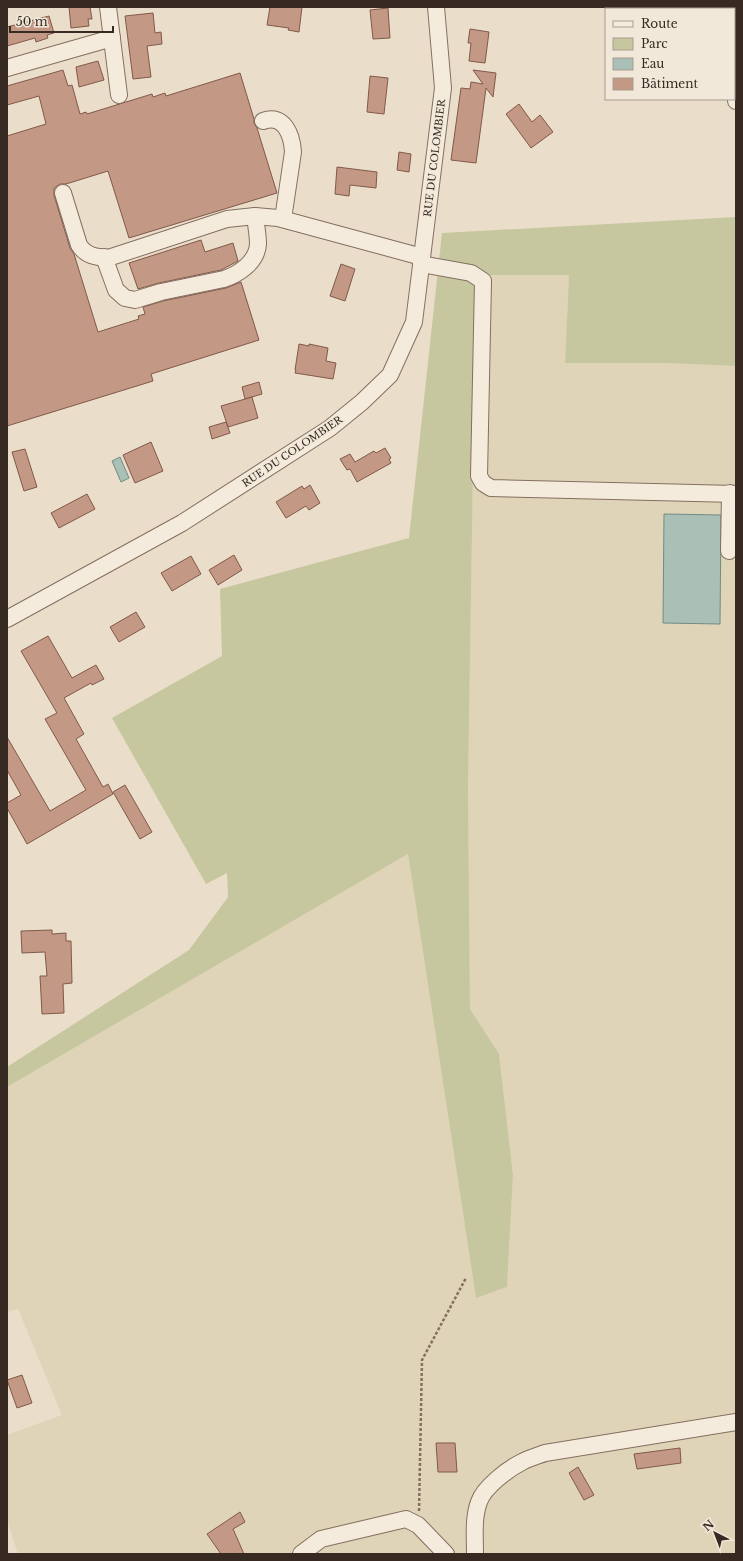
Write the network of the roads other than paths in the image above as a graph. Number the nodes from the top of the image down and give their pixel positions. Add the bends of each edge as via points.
1 (108, 7) edge
2 (436, 7) edge
3 (112, 38) junction
4 (7, 68) edge
5 (735, 84) edge
6 (119, 95) dead end
7 (736, 101) edge
8 (263, 122) dead end
9 (63, 193) dead end
10 (255, 216) junction
11 (283, 219) junction
12 (104, 258) junction
13 (422, 261) junction
14 (733, 494) edge
15 (729, 551) dead end
16 (7, 619) edge
17 (736, 1422) edge
18 (300, 1554) edge
19 (446, 1554) edge
20 (475, 1554) edge

1 - 3 street
2 - 13 street, RUE DU COLOMBIER via 443,88
3 - 4 street
3 - 6 street
5 - 7 street
8 - 11 street via 272,119 281,122 287,129 292,144
9 - 12 street via 83,251
10 - 11 street
10 - 12 street via 227,219
10 - 12 street via 258,246 255,254 243,270 224,279 140,299 130,299 116,290
11 - 13 street
13 - 14 street via 471,273 483,281 479,476 483,483 491,488 500,489
13 - 16 street, RUE DU COLOMBIER via 414,322 390,375 362,402 330,428 182,523
14 - 15 street
17 - 20 street via 545,1453 522,1462 488,1488 479,1501
18 - 19 street via 321,1539 406,1520 418,1525

